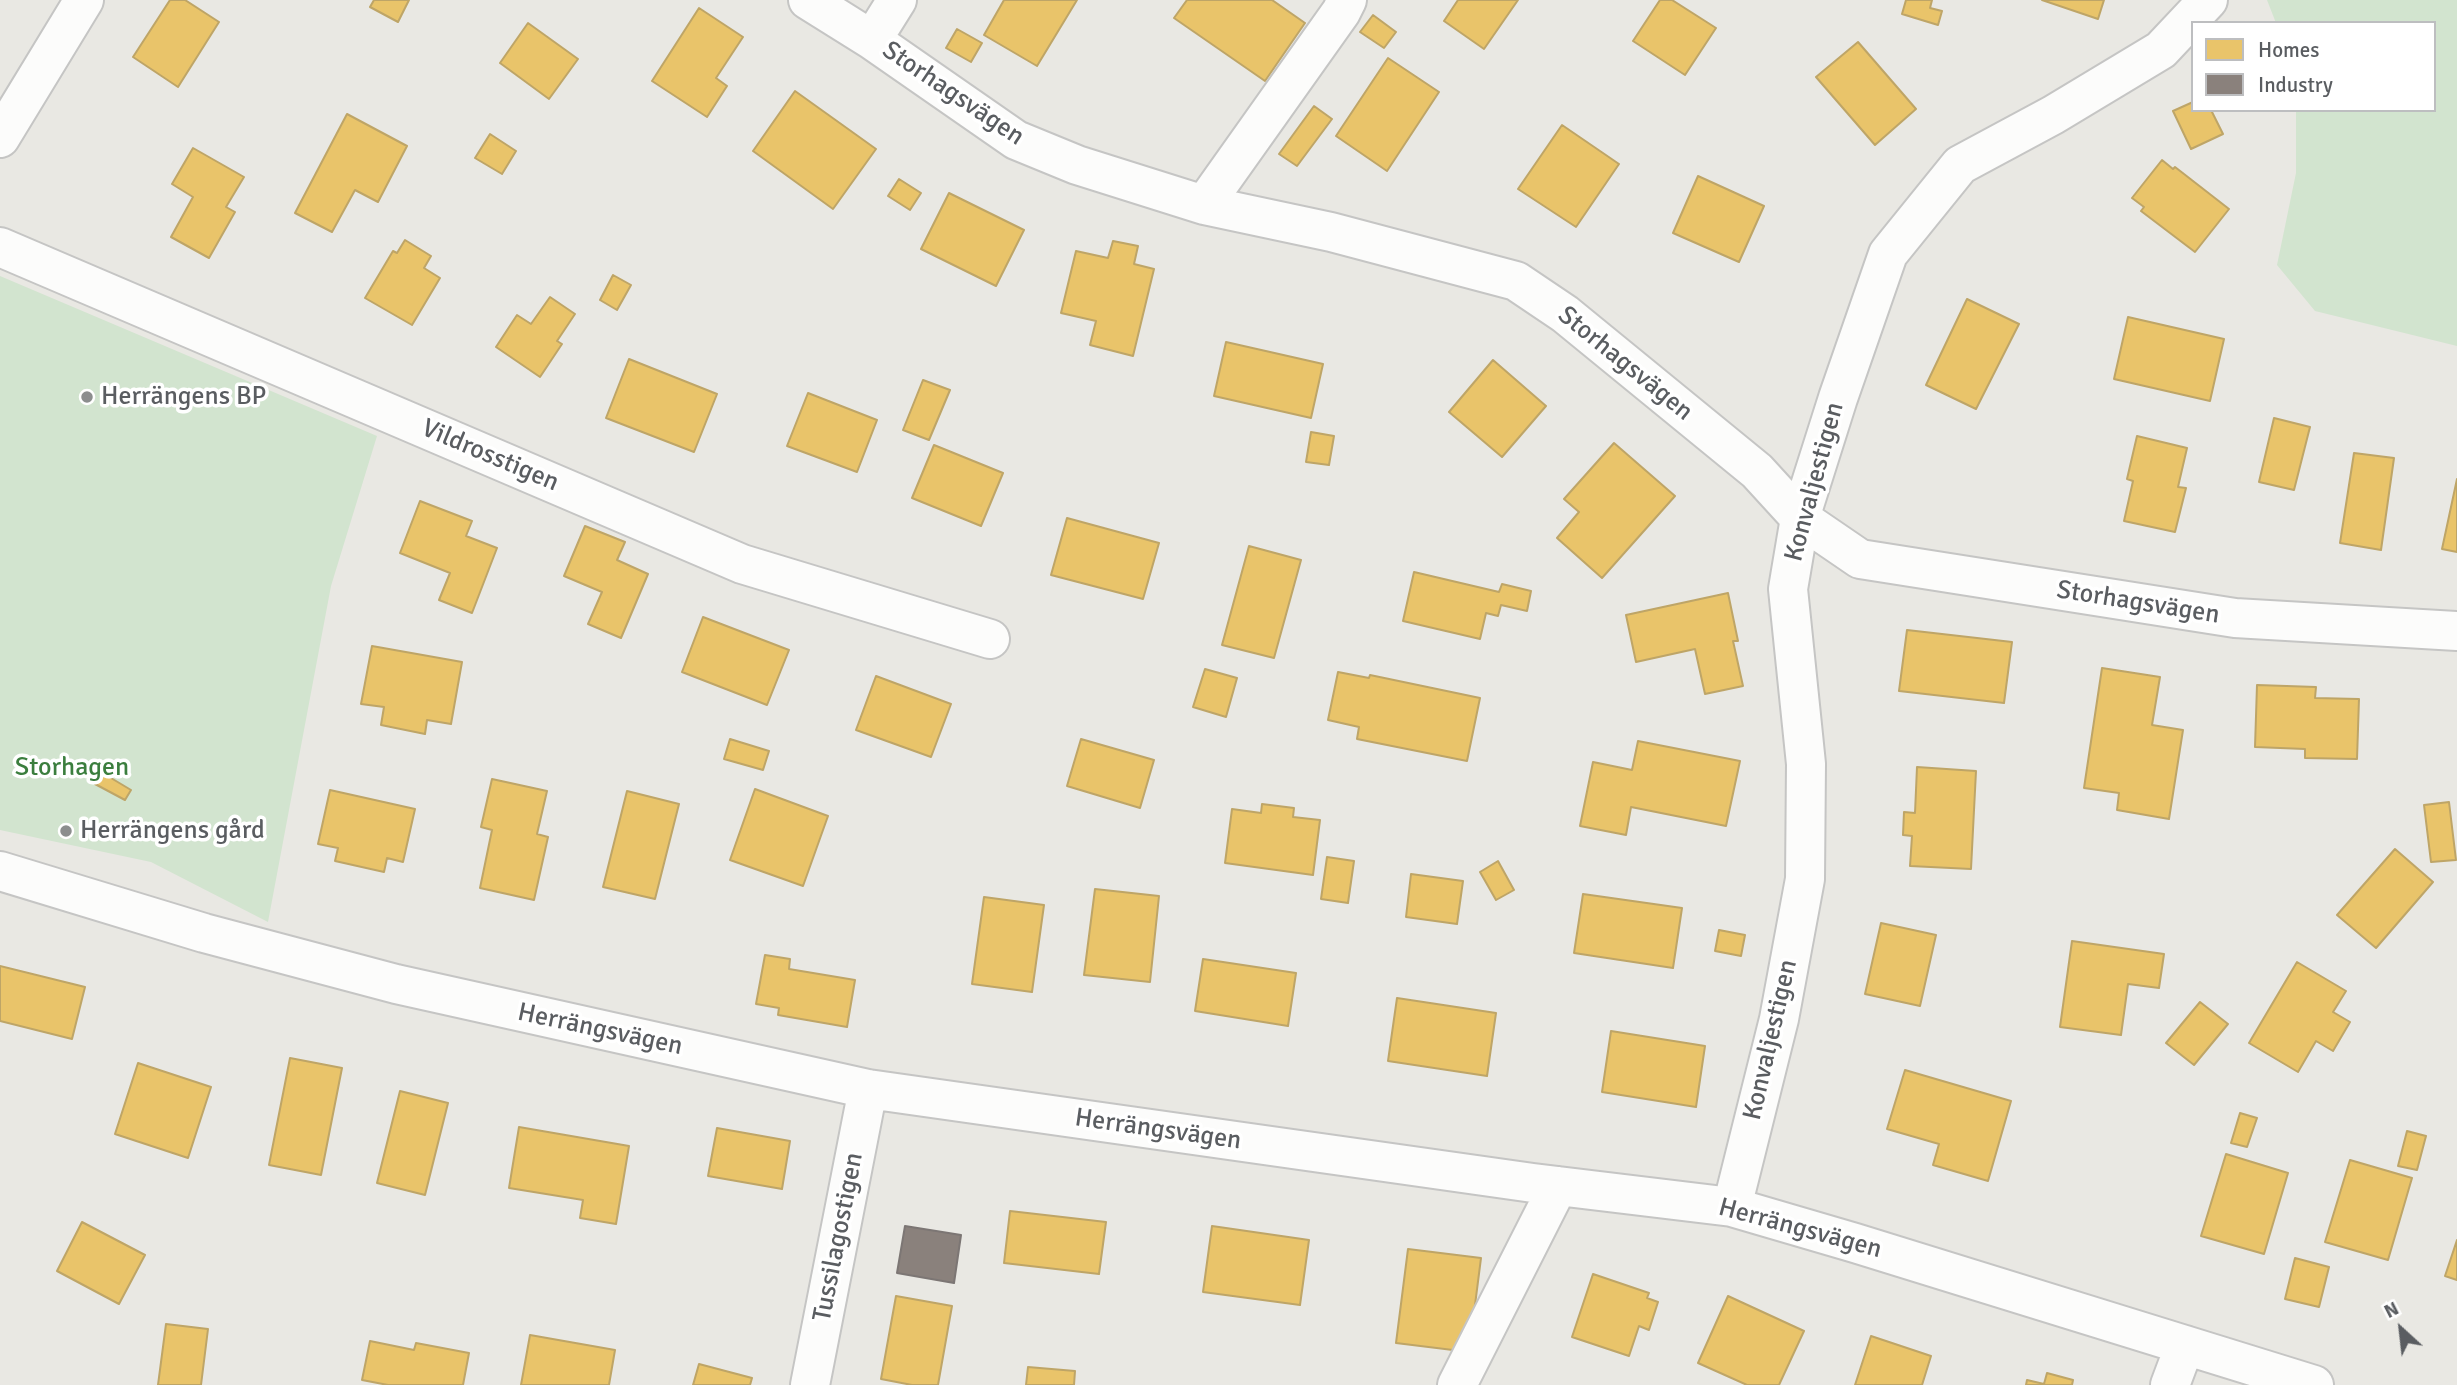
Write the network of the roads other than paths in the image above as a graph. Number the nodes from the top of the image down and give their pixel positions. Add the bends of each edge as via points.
1 (84, 0) edge
2 (808, 0) edge
3 (897, 0) edge
4 (1347, 0) edge
5 (2208, 0) edge
6 (872, 40) junction
7 (0, 138) edge
8 (1205, 205) junction
9 (0, 247) edge
10 (1800, 518) junction
11 (2457, 631) edge
12 (990, 639) dead end
13 (0, 871) edge
14 (868, 1089) junction
15 (1558, 1186) junction
16 (1732, 1207) junction
17 (2185, 1345) junction
18 (810, 1385) edge
19 (1457, 1385) edge
20 (2170, 1385) edge
21 (2314, 1385) edge

1 - 7 street
2 - 6 street, Storhagsvägen
3 - 6 street
4 - 8 street
5 - 10 street, Konvaljestigen via 2161,50 1960,165 1888,254
6 - 8 street, Storhagsvägen via 1016,140 1077,165
8 - 10 street, Storhagsvägen via 1331,232 1516,281 1565,314 1757,471
9 - 12 street, Vildrosstigen via 742,564
10 - 11 street, Storhagsvägen via 1860,559 2235,618
10 - 16 street, Konvaljestigen via 1788,589 1806,764 1805,879 1779,1019
13 - 14 street, Herrängsvägen via 397,985
14 - 15 street, Herrängsvägen
14 - 18 street, Tussilagostigen
15 - 16 street, Herrängsvägen
15 - 19 street
16 - 17 street, Herrängsvägen
17 - 20 street
17 - 21 street, Herrängsvägen

